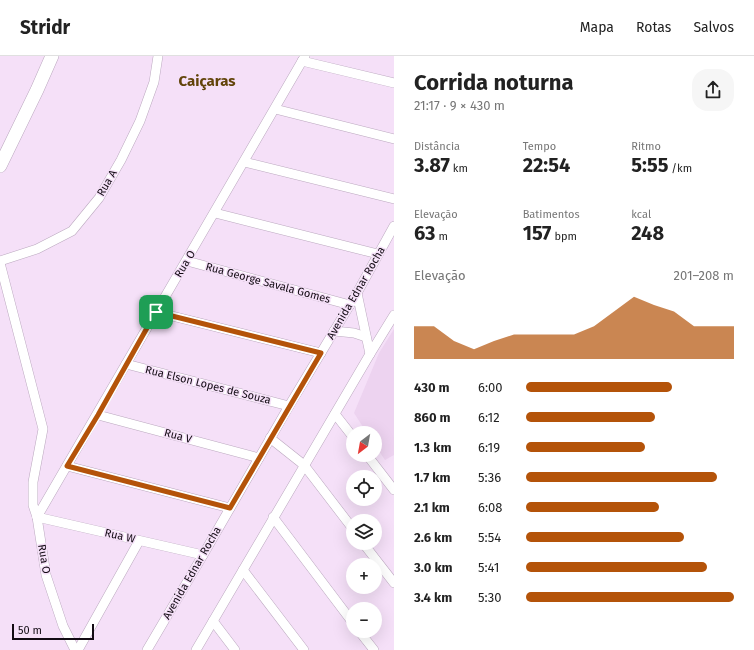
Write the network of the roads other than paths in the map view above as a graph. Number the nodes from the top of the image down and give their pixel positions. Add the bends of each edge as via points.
1 (52, 56) edge
2 (158, 56) edge
3 (304, 58) edge
4 (394, 83) edge
5 (275, 109) junction
6 (394, 140) edge
7 (244, 162) junction
8 (0, 166) edge
9 (394, 199) edge
10 (215, 213) junction
11 (394, 226) edge
12 (378, 254) junction
13 (0, 262) edge
14 (186, 262) junction
15 (357, 293) junction
16 (350, 305) junction
17 (156, 312) junction
18 (394, 315) edge
19 (334, 331) junction
20 (366, 337) junction
21 (321, 353) junction
22 (370, 354) junction
23 (126, 364) junction
24 (289, 406) junction
25 (335, 414) junction
26 (98, 415) junction
27 (346, 428) edge
28 (270, 438) junction
29 (259, 458) junction
30 (372, 462) edge
31 (304, 465) junction
32 (67, 466) junction
33 (394, 490) edge
34 (230, 508) junction
35 (37, 517) junction
36 (273, 517) junction
37 (346, 520) edge
38 (140, 541) junction
39 (368, 550) edge
40 (203, 555) junction
41 (243, 570) junction
42 (394, 583) edge
43 (346, 614) edge
44 (213, 621) junction
45 (365, 638) edge
46 (75, 650) edge
47 (78, 650) edge
48 (147, 650) edge
49 (196, 650) edge
50 (235, 650) edge
51 (304, 650) edge
52 (374, 650) edge

1 - 8 street
2 - 13 street, Rua A via 154,82 140,122 99,198 72,231 37,249
3 - 4 street
3 - 5 street, Rua O
5 - 6 street
5 - 7 street, Rua O
7 - 9 street
7 - 10 street, Rua O
10 - 12 street
10 - 14 street, Rua O
11 - 12 street, Avenida Ednar Rocha
12 - 15 street, Avenida Ednar Rocha
13 - 35 street via 43,429 33,482 33,505
14 - 16 street, Rua George Savala Gomes
14 - 17 street, Rua O
15 - 16 street, Avenida Ednar Rocha
15 - 20 street
16 - 19 street, Avenida Ednar Rocha
17 - 21 street
17 - 23 street, Rua O
18 - 22 street
19 - 20 street
19 - 21 street, Avenida Ednar Rocha
20 - 22 street
21 - 24 street, Avenida Ednar Rocha
22 - 25 street
23 - 24 street, Rua Elson Lopes de Souza
23 - 26 street, Rua O
24 - 28 street, Avenida Ednar Rocha
25 - 27 street
25 - 31 street
26 - 29 street, Rua V
26 - 32 street, Rua O
28 - 29 street, Avenida Ednar Rocha
28 - 31 street
29 - 34 street, Avenida Ednar Rocha
30 - 33 street
31 - 36 street
31 - 37 street
32 - 34 street
32 - 35 street, Rua O
34 - 40 street, Avenida Ednar Rocha
35 - 38 street, Rua W
35 - 46 street, Rua O via 46,575 63,626
36 - 41 street
36 - 43 street
38 - 40 street, Rua W
38 - 47 street
39 - 42 street
40 - 48 street, Avenida Ednar Rocha
41 - 44 street
41 - 51 street
44 - 49 street
44 - 50 street
45 - 52 street

